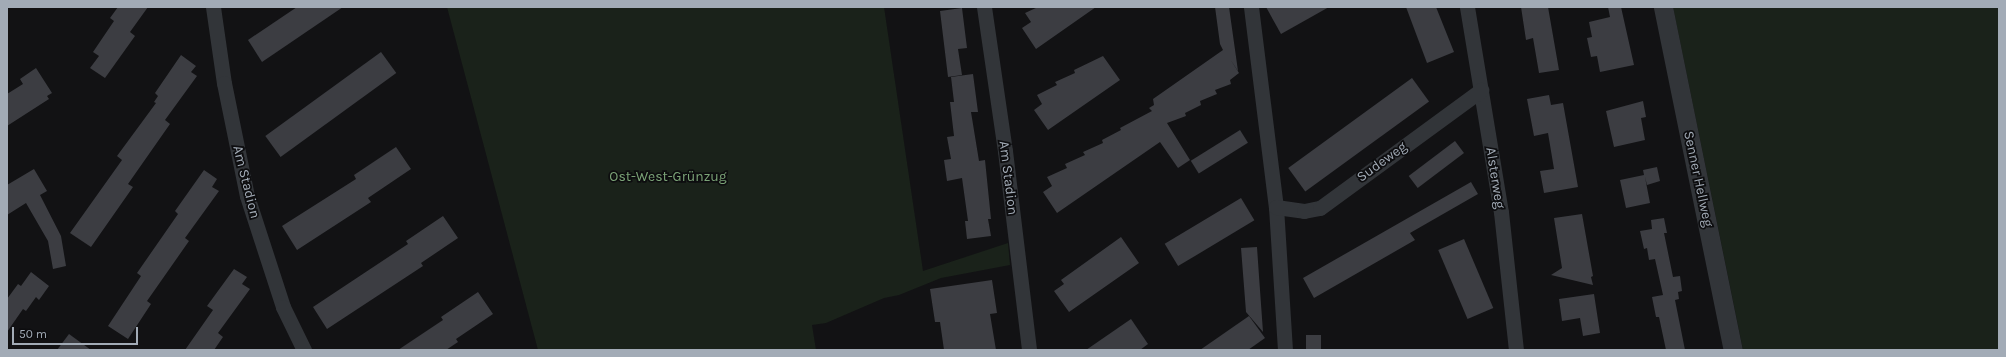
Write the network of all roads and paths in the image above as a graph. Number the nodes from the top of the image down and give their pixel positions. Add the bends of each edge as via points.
1 (213, 7) edge
2 (984, 7) edge
3 (1250, 7) edge
4 (1467, 7) edge
5 (1663, 7) edge
6 (1481, 90) junction
7 (1276, 207) junction
8 (304, 350) edge
9 (1029, 350) edge
10 (1285, 350) edge
11 (1516, 350) edge
12 (1733, 350) edge

1 - 8 street, Am Stadion via 224,84 247,196 283,306
2 - 9 street, Am Stadion via 1006,158
3 - 7 street
4 - 6 street, Alsterweg
5 - 12 street, Senner Hellweg
6 - 7 street, Sudeweg via 1320,208 1304,211
6 - 11 street, Alsterweg via 1501,212
7 - 10 street

